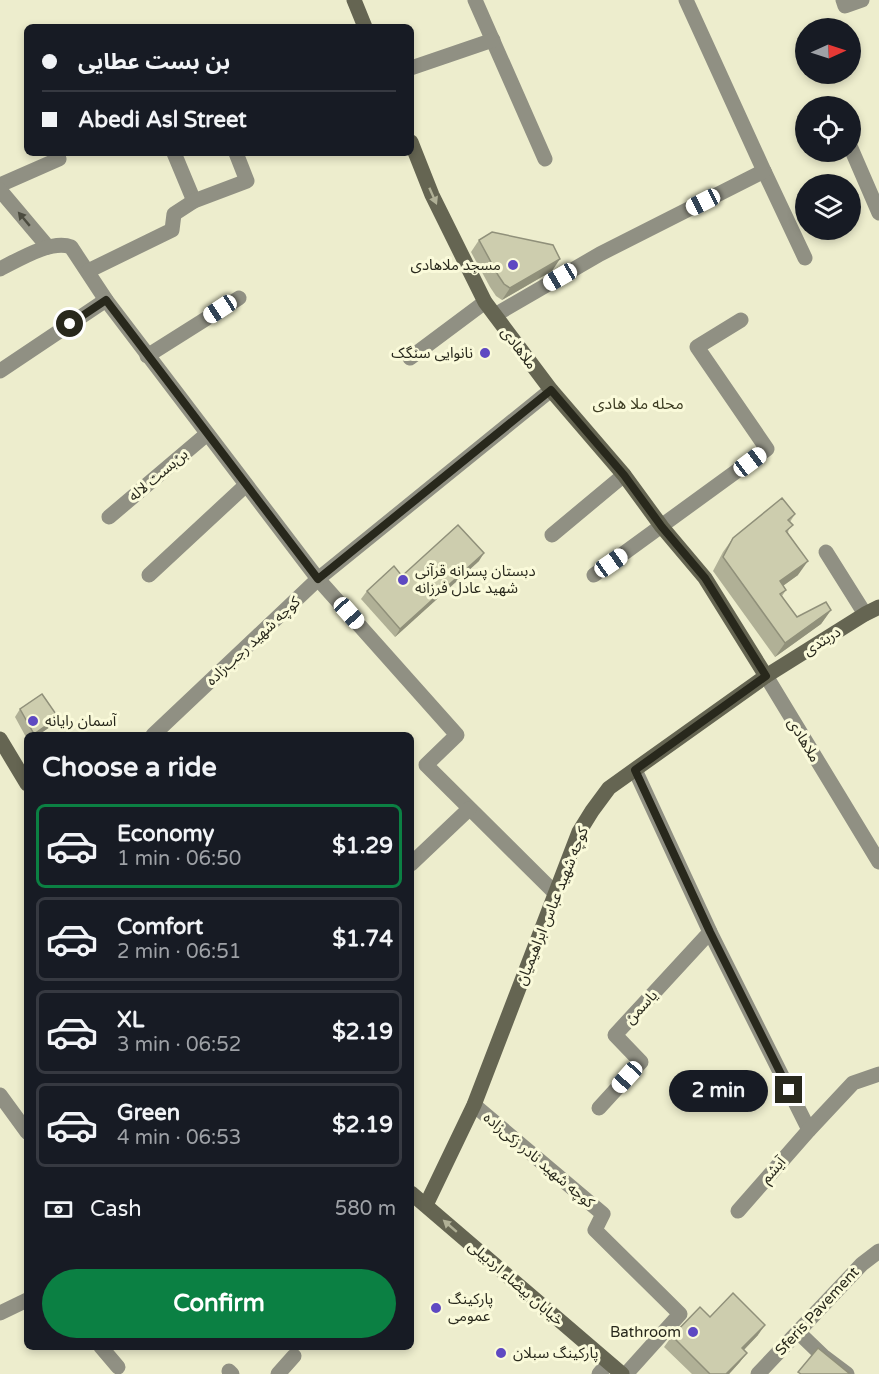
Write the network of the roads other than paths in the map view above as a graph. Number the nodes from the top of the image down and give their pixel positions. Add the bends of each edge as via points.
1 (354, 0) edge
2 (475, 0) edge
3 (686, 0) edge
4 (843, 0) edge
5 (862, 0) edge
6 (364, 24) edge
7 (493, 40) junction
8 (414, 67) edge
9 (414, 150) edge
10 (175, 156) edge
11 (237, 156) edge
12 (59, 159) dead end
13 (545, 159) dead end
14 (857, 162) edge
15 (764, 171) junction
16 (0, 185) edge
17 (0, 190) edge
18 (194, 201) junction
19 (879, 213) edge
20 (48, 247) junction
21 (805, 258) dead end
22 (0, 268) edge
23 (88, 272) junction
24 (239, 298) dead end
25 (106, 300) junction
26 (485, 302) junction
27 (495, 315) junction
28 (741, 320) dead end
29 (147, 356) junction
30 (410, 358) dead end
31 (0, 372) edge
32 (551, 390) junction
33 (207, 434) junction
34 (624, 475) junction
35 (246, 485) junction
36 (110, 517) dead end
37 (662, 527) junction
38 (552, 535) dead end
39 (826, 552) dead end
40 (149, 575) dead end
41 (594, 575) dead end
42 (318, 579) junction
43 (879, 607) edge
44 (865, 614) junction
45 (766, 676) junction
46 (156, 732) edge
47 (0, 740) edge
48 (635, 770) junction
49 (24, 779) edge
50 (469, 809) junction
51 (414, 861) edge
52 (879, 862) edge
53 (555, 894) junction
54 (710, 932) junction
55 (879, 1074) edge
56 (0, 1095) edge
57 (474, 1105) junction
58 (598, 1108) dead end
59 (24, 1128) edge
60 (809, 1130) junction
61 (414, 1195) edge
62 (426, 1204) junction
63 (738, 1211) dead end
64 (879, 1251) edge
65 (24, 1301) edge
66 (0, 1313) edge
67 (798, 1332) junction
68 (104, 1350) edge
69 (294, 1356) dead end
70 (118, 1367) dead end
71 (604, 1369) edge
72 (278, 1374) edge
73 (624, 1374) edge
74 (758, 1374) edge
75 (847, 1374) edge

1 - 6 street
2 - 7 street
3 - 15 street
4 - 5 street via 845,6
7 - 8 street
7 - 13 street
9 -> 26 street, ملاهادی
10 - 18 street
11 - 18 street via 248,181
12 - 16 street
14 - 19 street
15 - 21 street
15 - 27 street via 600,254
20 -> 17 street
18 - 23 street via 174,214 172,230
20 - 22 street
20 - 23 street via 71,247
23 - 25 street
24 - 29 street
25 - 29 street
25 - 31 street
26 - 27 street, ملاهادی
26 - 30 street
27 - 32 street, ملاهادی
28 - 37 street via 697,347 767,449
29 - 33 street
32 - 34 street, ملاهادی
32 - 42 street, کوچه شهید رجب‌زاده
33 - 35 street
33 - 36 street, بن‌بست لاله
34 - 37 street, ملاهادی
34 - 38 street
35 - 40 street
35 - 42 street
37 - 41 street
37 - 45 street, ملاهادی via 705,578
39 - 44 street
42 - 46 street, کوچه شهید رجب‌زاده
42 - 50 street via 457,735 426,765
43 - 44 street, دربندی
44 - 45 street, دربندی
45 - 48 street, کوچه شهید عباس ابراهیمیان
45 - 52 street, ملاهادی
47 - 49 street
48 - 53 street, کوچه شهید عباس ابراهیمیان via 609,788 592,811 579,832
48 - 54 street
50 - 51 street
50 - 53 street
53 - 57 street, کوچه شهید عباس ابراهیمیان
54 - 58 street, یاسمن via 615,1035 641,1062
54 - 60 street
55 - 60 street, آیشم via 853,1083
56 - 59 street
57 - 62 street, کوچه شهید عباس ابراهیمیان
57 - 73 street, کوچه شهید نادر زکی‌زاده via 603,1214 595,1230 680,1314
60 - 63 street, آیشم
61 - 62 street, خیابان بیضاء اردبیلی
71 -> 62 street, خیابان بیضاء اردبیلی
64 - 67 street, Sferis Pavement
65 - 66 street
67 - 74 street, Sferis Pavement
67 - 75 street
68 - 70 street
69 - 72 street
71 - 73 street, خیابان بیضاء اردبیلی

